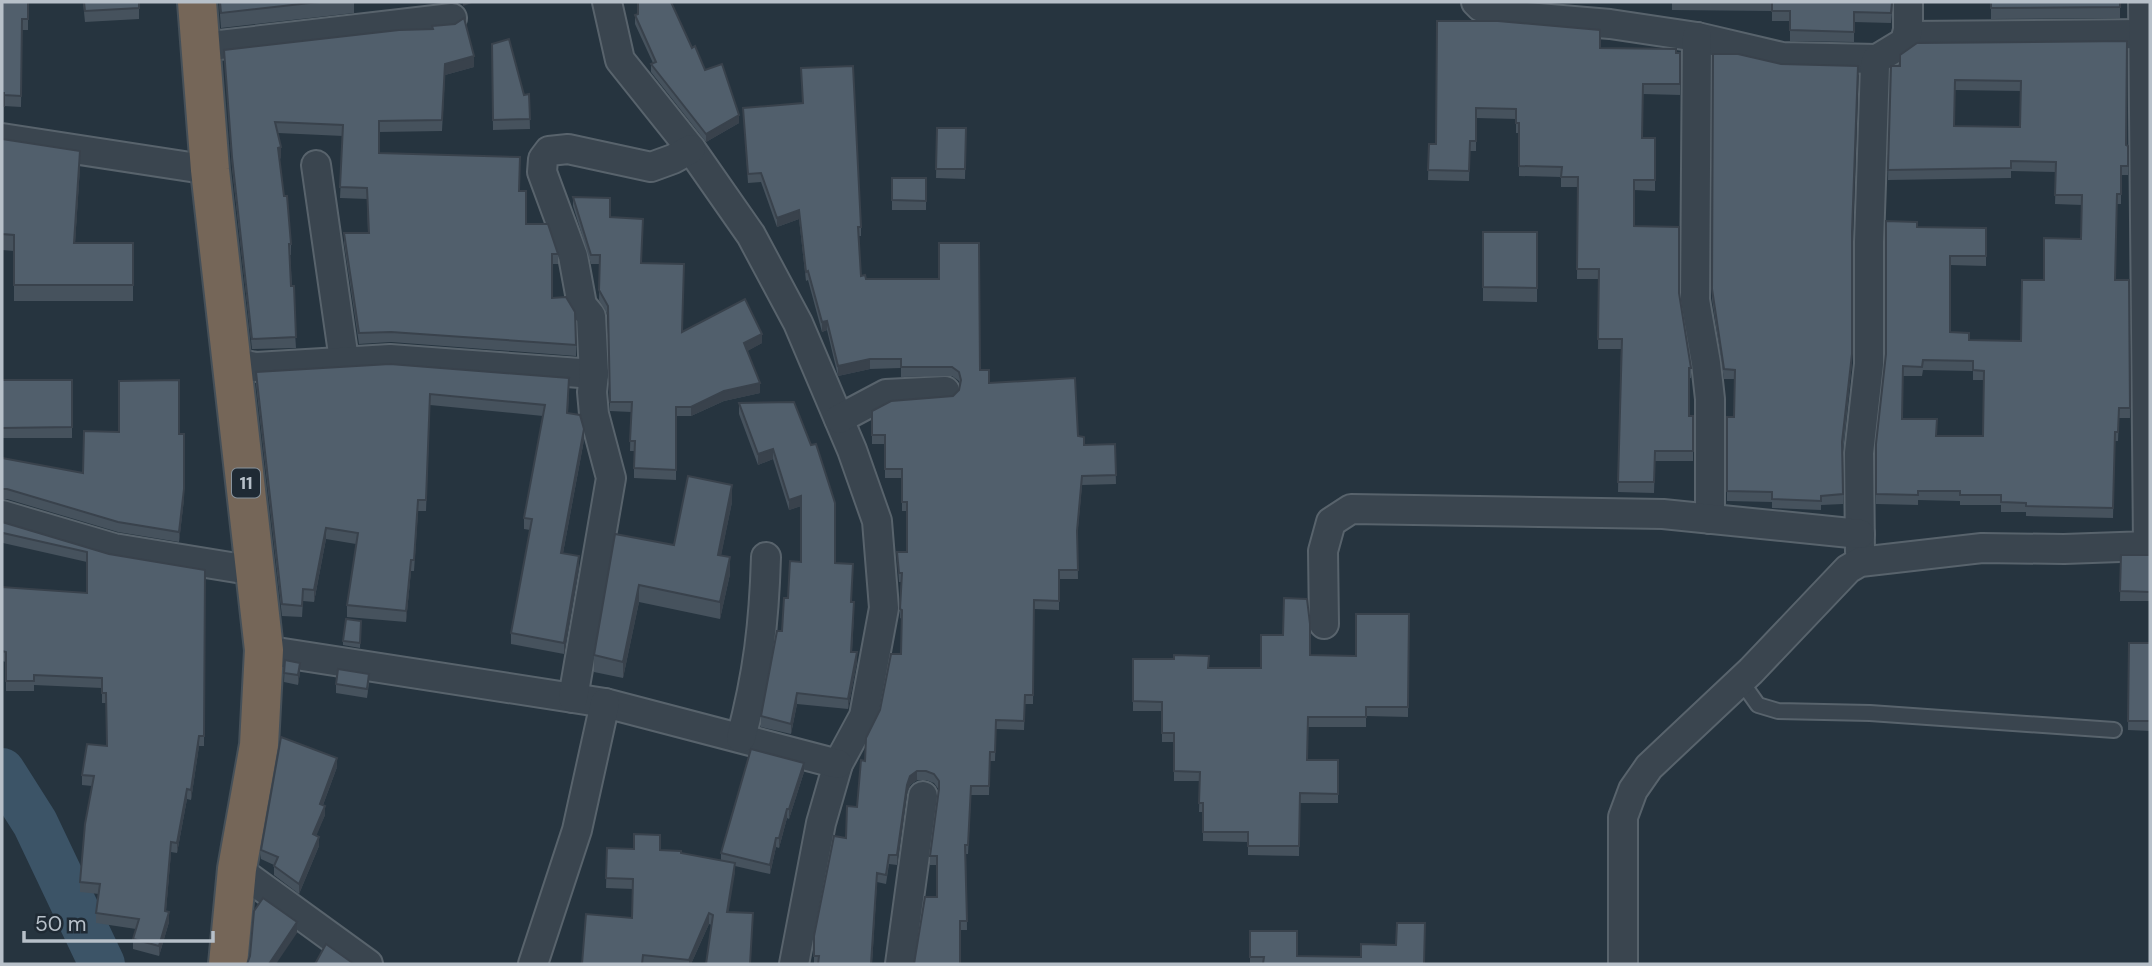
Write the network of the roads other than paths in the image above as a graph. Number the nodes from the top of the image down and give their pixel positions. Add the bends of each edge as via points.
1 (197, 2) edge
2 (607, 2) edge
3 (1476, 2) edge
4 (1908, 2) edge
5 (2143, 2) edge
6 (452, 18) dead end
7 (1907, 36) junction
8 (1697, 37) junction
9 (202, 47) junction
10 (2146, 50) edge
11 (1877, 59) junction
12 (2, 138) edge
13 (691, 149) junction
14 (316, 165) dead end
15 (210, 170) junction
16 (344, 360) junction
17 (233, 363) junction
18 (594, 374) junction
19 (944, 391) dead end
20 (839, 419) junction
21 (2, 515) edge
22 (1710, 519) junction
23 (1860, 534) junction
24 (2149, 546) edge
25 (766, 557) dead end
26 (1860, 562) junction
27 (254, 571) junction
28 (1324, 624) dead end
29 (264, 650) junction
30 (1741, 681) junction
31 (573, 698) junction
32 (605, 703) junction
33 (2114, 730) dead end
34 (741, 738) junction
35 (838, 764) junction
36 (923, 796) dead end
37 (237, 869) junction
38 (228, 964) edge
39 (368, 964) edge
40 (533, 964) edge
41 (794, 964) edge
42 (900, 964) edge
43 (1623, 964) edge

1 - 9 highway, 11
2 - 13 street via 620,61
3 - 8 street via 1502,15
4 - 7 street
5 - 10 street
6 - 9 street
7 - 10 street
7 - 11 street via 1905,42
8 - 11 street via 1782,57
8 - 22 street via 1695,300 1710,399
9 - 15 highway, 11
10 - 24 street
11 - 23 street via 1869,364 1859,453
12 - 15 street
13 - 18 street via 651,167 568,149 549,151 543,159 542,172 573,256 582,305 591,316
13 - 20 street via 751,235 798,323
14 - 16 street
15 - 17 highway, 11
16 - 17 street via 256,367
16 - 18 street via 390,359
17 - 27 highway, 11
18 - 31 street via 594,414 611,478
19 - 20 street via 886,394
20 - 35 street via 877,521 884,608 864,716
21 - 27 street via 114,548
22 - 23 street
22 - 28 street via 1663,514 1351,509 1331,522 1323,551
23 - 26 street
24 - 26 street via 1982,548
25 - 34 street via 760,652
26 - 30 street via 1848,569
27 - 29 highway, 11
29 - 31 street
29 - 37 highway, 11 via 259,745
30 - 33 lane via 1758,705 1778,711
30 - 43 street via 1649,767 1633,790 1623,817
31 - 32 street
32 - 34 street
32 - 40 street via 577,830
34 - 35 street
35 - 41 street via 821,823
36 - 42 street
37 - 38 highway, 11
37 - 39 street

